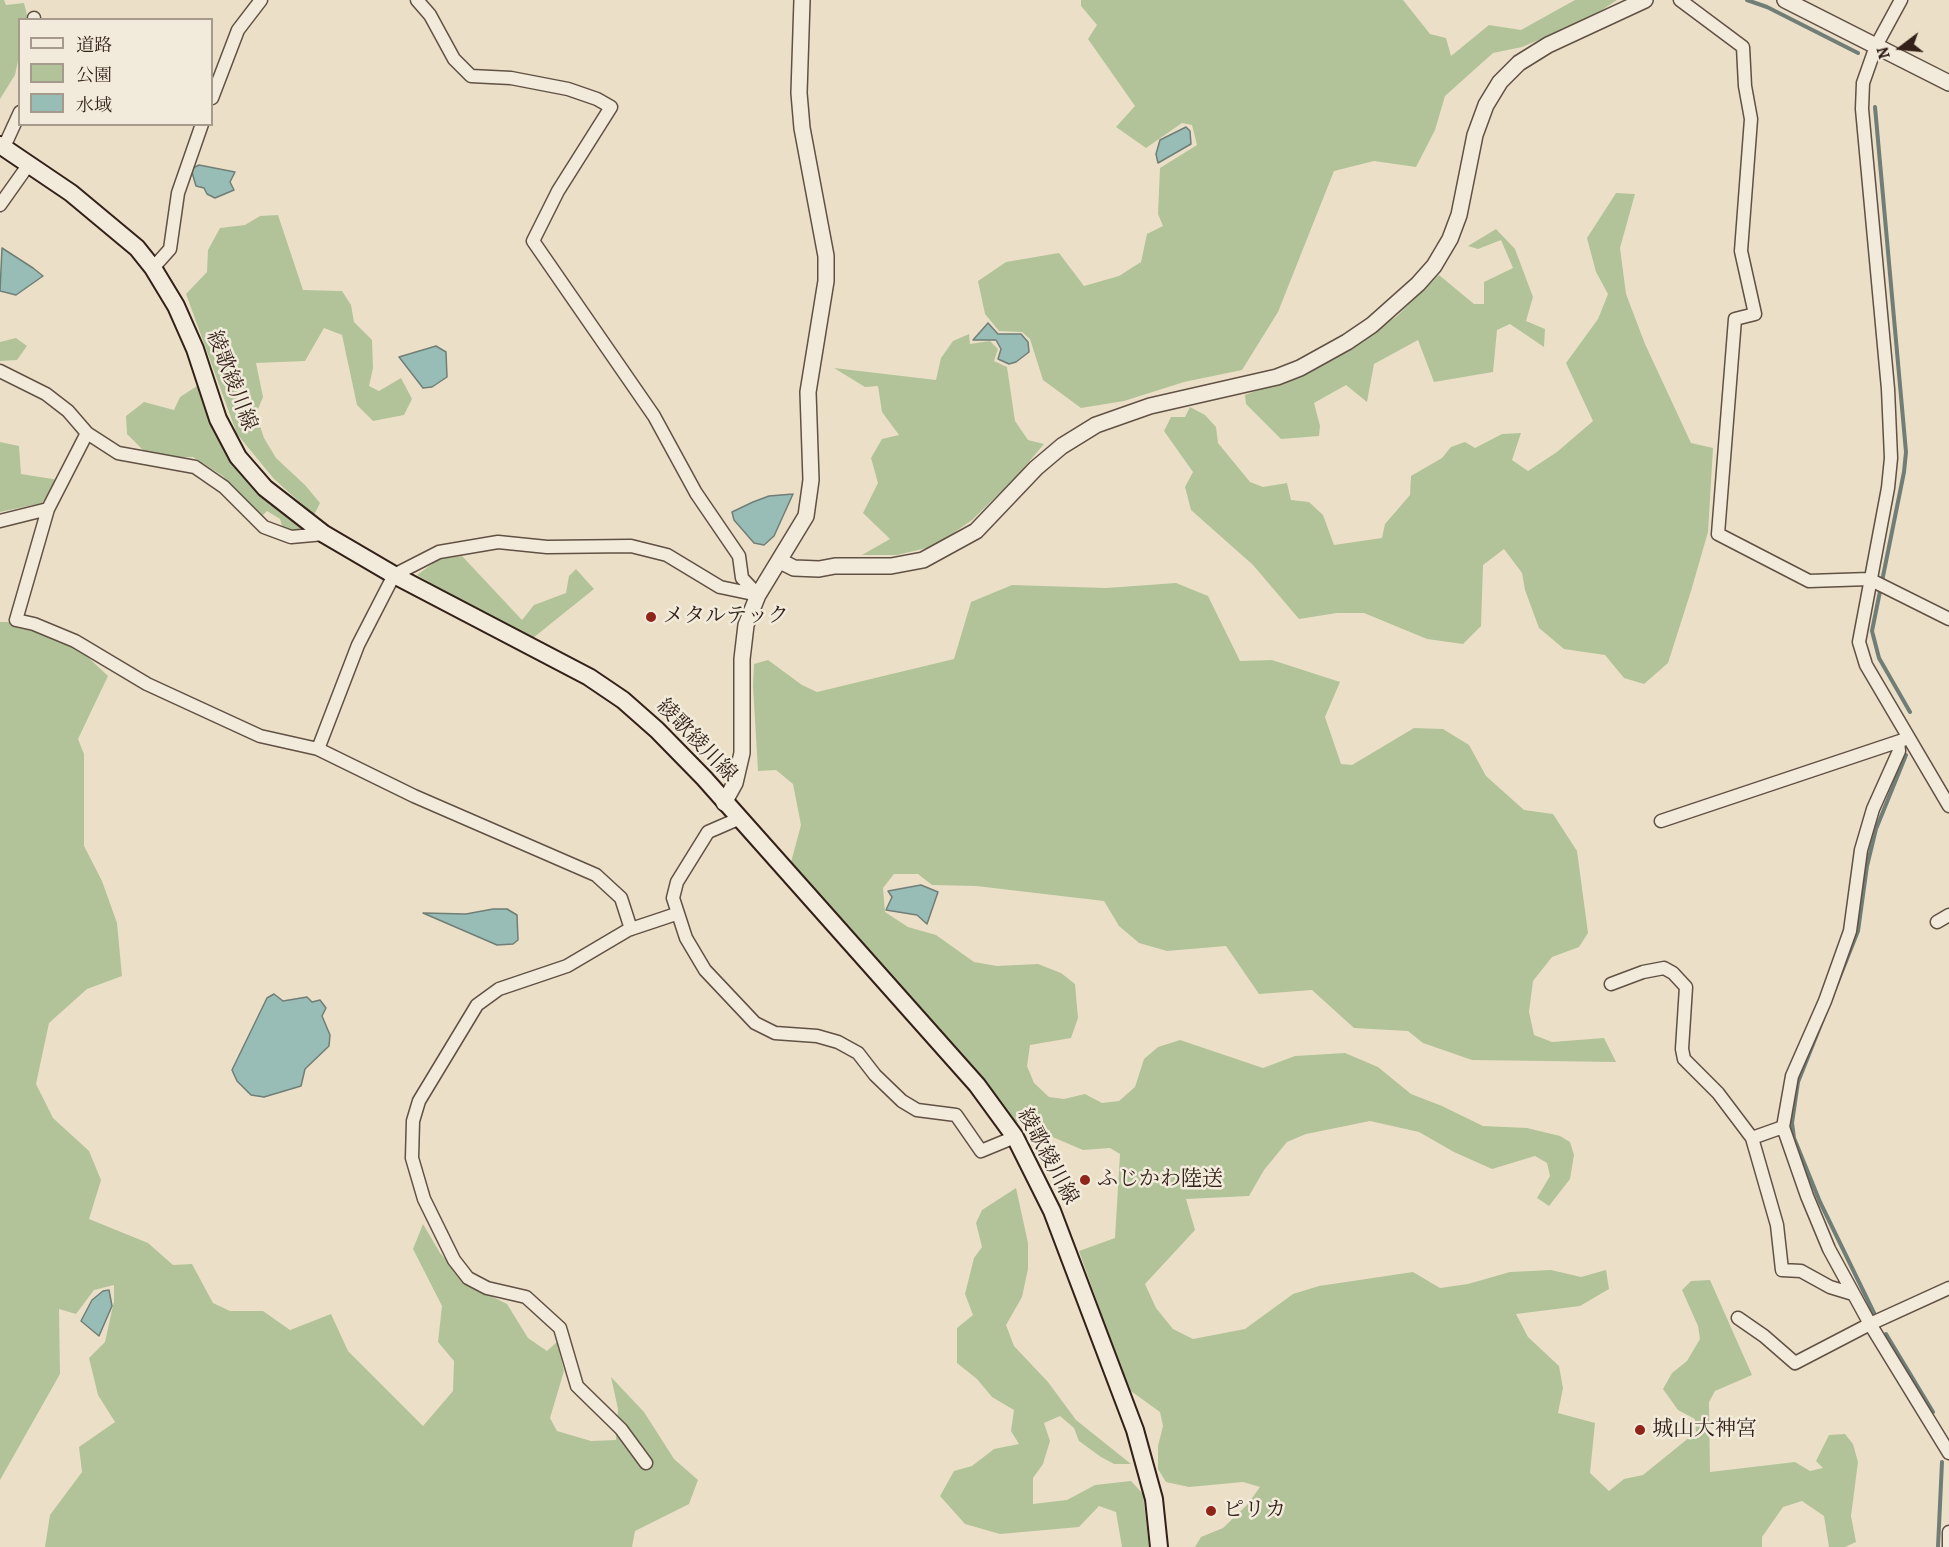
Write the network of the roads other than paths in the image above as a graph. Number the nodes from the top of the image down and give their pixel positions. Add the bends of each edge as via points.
1 (261, 0) edge
2 (417, 0) edge
3 (802, 0) edge
4 (1645, 0) edge
5 (1680, 0) edge
6 (1785, 0) edge
7 (1901, 0) edge
8 (1876, 46) junction
9 (1949, 83) edge
10 (213, 95) edge
11 (18, 116) edge
12 (201, 126) edge
13 (2, 146) edge
14 (29, 164) junction
15 (0, 205) edge
16 (153, 268) junction
17 (0, 371) edge
18 (87, 434) junction
19 (48, 509) junction
20 (0, 521) edge
21 (324, 534) junction
22 (780, 561) junction
23 (394, 575) junction
24 (1876, 582) junction
25 (758, 595) junction
26 (1949, 619) edge
27 (1903, 741) junction
28 (318, 748) junction
29 (724, 803) junction
30 (1949, 806) edge
31 (738, 819) junction
32 (1661, 821) dead end
33 (676, 914) junction
34 (1949, 915) edge
35 (1937, 922) dead end
36 (631, 929) junction
37 (1611, 984) dead end
38 (1783, 1126) junction
39 (1016, 1137) junction
40 (1752, 1138) junction
41 (1949, 1288) edge
42 (1852, 1293) junction
43 (1738, 1318) dead end
44 (1870, 1324) junction
45 (1949, 1453) edge
46 (646, 1463) dead end
47 (1949, 1532) edge
48 (1159, 1547) edge
49 (1949, 1547) edge

1 - 10 street via 238,30
2 - 25 street via 430,15 454,59 471,76 511,78 568,89 611,107 558,191 533,241 654,416 696,493 739,556 742,578
3 - 22 street via 799,93 826,256 826,281 808,392 811,480 806,516
4 - 22 street via 1548,45 1519,63 1500,82 1475,135 1459,215 1434,267 1372,325 1347,342 1277,377 1150,406 1096,425 1036,468 976,531 922,560 891,566 819,569 795,568
5 - 24 street via 1743,47 1751,119 1741,251 1755,314 1735,319 1718,534 1809,581
6 - 8 street
7 - 8 street
8 - 9 street
8 - 24 street via 1863,83 1862,109 1891,458
11 - 13 street
12 - 16 street via 178,193 170,249
13 - 14 main road, 綾歌綾川線
14 - 15 street
14 - 16 main road, 綾歌綾川線 via 137,248
16 - 21 main road, 綾歌綾川線 via 176,306 218,419 237,457 265,488
17 - 18 street via 46,394 68,411
18 - 19 street
18 - 21 street via 118,453 195,467 224,487 264,527 291,537
19 - 20 street
19 - 28 street via 16,620 75,641 147,684 260,736
21 - 23 main road, 綾歌綾川線
22 - 25 street
23 - 25 street via 439,552 498,542 547,547 632,546 667,555 720,587
23 - 28 street via 358,645
23 - 29 main road, 綾歌綾川線 via 589,677 623,700 657,730
24 - 26 street
24 - 27 street via 1859,642
25 - 29 street via 744,639 740,770
27 - 30 street via 1920,755
27 - 32 street
27 - 38 street via 1873,809 1862,850 1850,931 1792,1076
28 - 36 street via 414,796 596,875 621,898
29 - 31 main road, 綾歌綾川線
31 - 33 street via 708,832 677,882 673,898
31 - 39 main road, 綾歌綾川線 via 977,1085
33 - 36 street
33 - 39 street via 705,970 755,1023 775,1033 838,1042 858,1053 902,1101 917,1110 956,1115 981,1151
34 - 35 street
36 - 46 street via 567,966 499,989 477,1005 420,1101 413,1121 412,1158 424,1199 454,1260 468,1278 487,1288 526,1297 560,1328 577,1386 621,1429
37 - 40 street via 1664,969 1686,987 1684,1059 1718,1093
38 - 40 street
38 - 42 street via 1807,1196
39 - 48 main road, 綾歌綾川線 via 1052,1211 1135,1430 1154,1499
40 - 42 street via 1777,1225 1782,1270 1801,1271 1830,1287
41 - 44 street
42 - 44 street
43 - 44 street via 1795,1363
44 - 45 street
47 - 49 street

